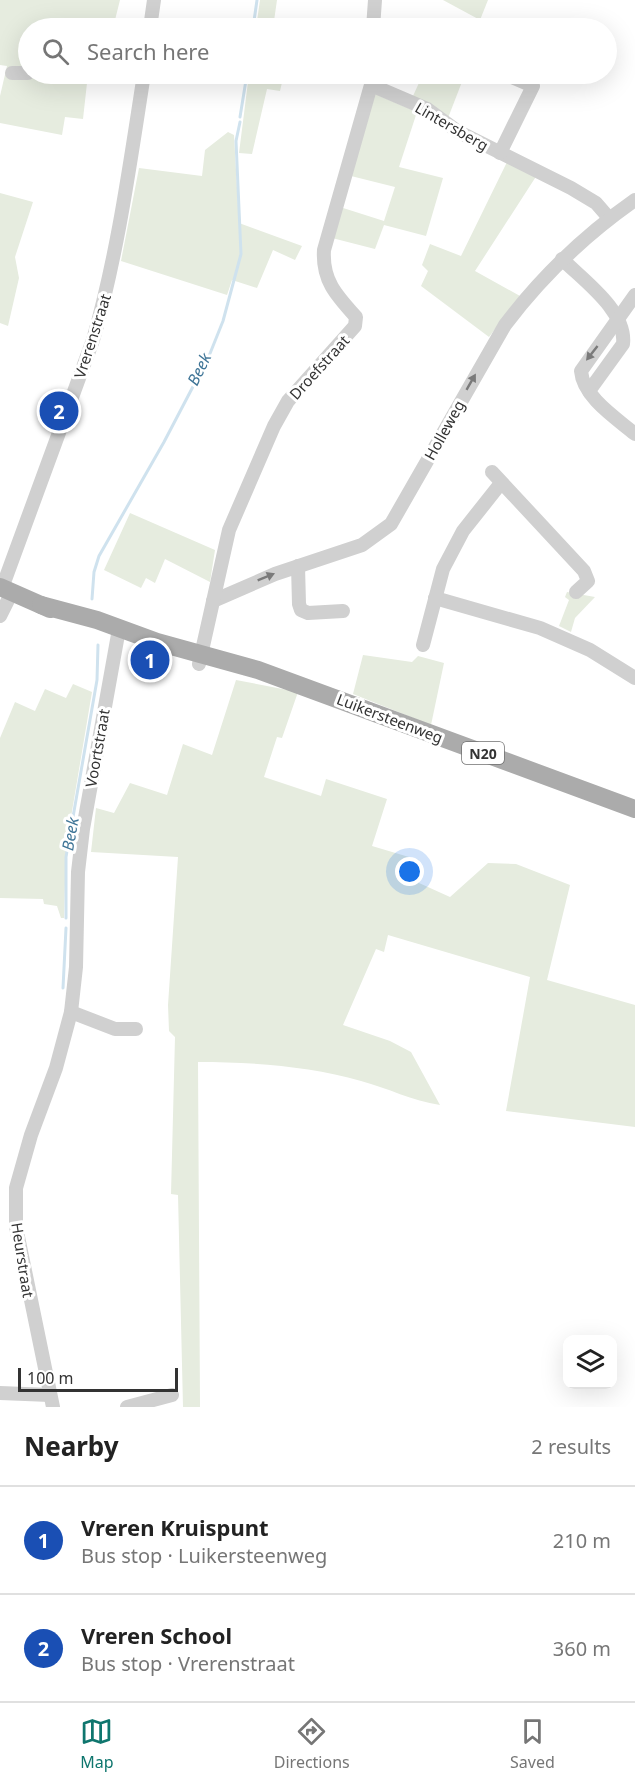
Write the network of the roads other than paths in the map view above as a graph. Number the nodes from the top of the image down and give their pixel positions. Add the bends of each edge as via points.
1 (154, 0) edge
2 (375, 0) edge
3 (151, 18) edge
4 (374, 18) edge
5 (12, 73) dead end
6 (18, 73) edge
7 (142, 84) edge
8 (370, 84) edge
9 (380, 84) edge
10 (528, 84) edge
11 (500, 153) junction
12 (635, 200) edge
13 (609, 218) junction
14 (562, 259) junction
15 (635, 295) edge
16 (618, 319) junction
17 (635, 434) edge
18 (298, 566) junction
19 (5, 589) edge
20 (576, 592) dead end
21 (435, 598) junction
22 (213, 602) junction
23 (343, 611) dead end
24 (0, 616) edge
25 (118, 634) junction
26 (423, 645) dead end
27 (200, 659) junction
28 (635, 678) edge
29 (635, 809) edge
30 (71, 1012) junction
31 (136, 1029) dead end
32 (0, 1392) edge
33 (172, 1395) dead end
34 (52, 1401) edge
35 (127, 1407) edge

1 - 3 street
2 - 4 street
5 - 6 street
7 - 19 street, Vrerenstraat via 119,230 93,340
8 - 22 street, Droefstraat via 323,265 330,287 356,317 355,326 288,401 274,426 229,530
9 - 11 street, Lintersberg
10 - 11 street, Lintersberg via 533,86
11 - 13 street, Lintersberg via 571,188 596,203
12 - 13 street, Holleweg
13 - 14 street, Holleweg
14 - 16 street
18 -> 14 street, Holleweg via 362,545 391,524 494,342 524,300
15 - 16 street
16 - 17 street via 581,371 582,382 605,409
22 -> 18 street, Holleweg
18 - 23 street via 301,610
19 - 24 street, Vrerenstraat
19 - 25 main road, Luikersteenweg / N20
20 - 21 street via 588,581 584,571 496,478 443,569
21 - 26 street
21 - 28 street via 525,622 590,650
22 - 27 street, Droefstraat
25 - 27 main road, Luikersteenweg / N20
25 - 30 street, Voortstraat via 82,829
27 - 29 main road, Luikersteenweg / N20 via 240,664
30 - 31 street via 115,1029
30 - 34 street, Heurstraat via 16,1188 16,1227
32 - 34 street
33 - 35 street

